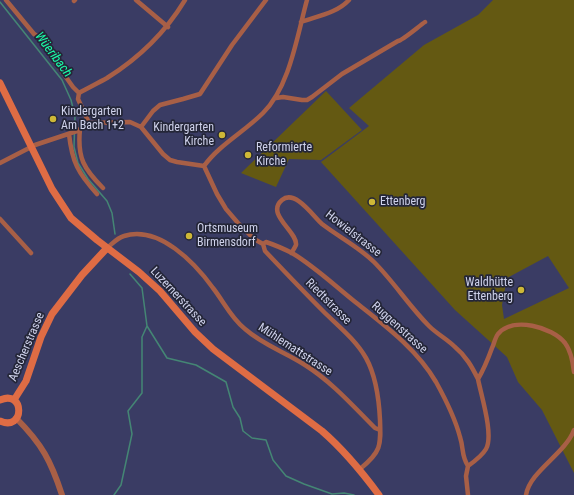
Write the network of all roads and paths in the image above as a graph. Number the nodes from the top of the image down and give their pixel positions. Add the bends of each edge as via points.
1 (6, 0) edge
2 (136, 0) edge
3 (185, 0) edge
4 (266, 0) edge
5 (307, 0) edge
6 (349, 0) edge
7 (301, 22) junction
8 (425, 22) dead end
9 (168, 26) junction
10 (0, 83) edge
11 (79, 93) junction
12 (276, 98) junction
13 (89, 123) junction
14 (141, 126) junction
15 (75, 132) junction
16 (31, 147) junction
17 (0, 163) edge
18 (204, 166) junction
19 (103, 188) dead end
20 (97, 194) dead end
21 (0, 219) edge
22 (263, 244) junction
23 (107, 248) junction
24 (31, 252) dead end
25 (292, 253) junction
26 (574, 372) edge
27 (478, 379) junction
28 (0, 400) edge
29 (14, 400) junction
30 (16, 418) junction
31 (0, 421) edge
32 (380, 430) junction
33 (574, 430) edge
34 (468, 466) junction
35 (360, 470) junction
36 (62, 495) edge
37 (379, 495) edge
38 (468, 495) edge
39 (526, 495) edge

1 - 11 street via 34,34 42,39 46,49
2 - 9 street
3 - 9 street
4 - 14 street via 200,94 160,105
5 - 7 street
6 - 7 street via 335,11
7 - 12 street via 287,72
8 - 12 street via 403,40 342,74 312,97 302,100
9 - 11 street via 132,61
10 - 16 main road, Luzernerstrasse
11 - 13 street via 78,99
12 - 18 street via 260,116 212,156
13 - 14 street via 130,122
13 - 15 street
14 - 18 street via 167,158
15 - 16 street
15 - 19 street via 83,162 92,177
15 - 20 street via 71,148 77,168
16 - 17 street
16 - 23 main road, Luzernerstrasse via 67,213
18 - 22 street, Riedtstrasse via 226,209
21 - 24 street
22 - 25 street, Ruggenstrasse via 266,242
22 - 32 street, Riedtstrasse via 265,252 357,345 366,358 377,392
23 - 29 main road, Aescherstrasse via 52,314 26,381
23 - 32 street, Mühlemattstrasse via 129,235 141,234 160,239 202,274 233,318 245,329 260,341 322,377
23 - 35 main road, Luzernerstrasse via 140,272 160,291 213,349 322,431
25 - 27 street, Howielstrasse via 296,244 295,239 280,219 277,210 279,203 286,198 299,201 322,223 373,261 430,327 456,347 470,363
25 - 34 street, Ruggenstrasse via 392,332 419,358 435,380 450,410
26 - 27 street via 572,358 565,344 554,334 547,330 518,325 497,335
27 - 34 street via 489,442 486,450
28 - 29 main road
29 - 30 main road via 19,409
30 - 31 main road via 7,423
30 - 36 street via 42,449 54,470
32 - 35 street, Riedtstrasse via 380,446 376,454
33 - 39 street via 561,450 532,481
34 - 38 street, Ruggenstrasse
35 - 37 main road, Luzernerstrasse

